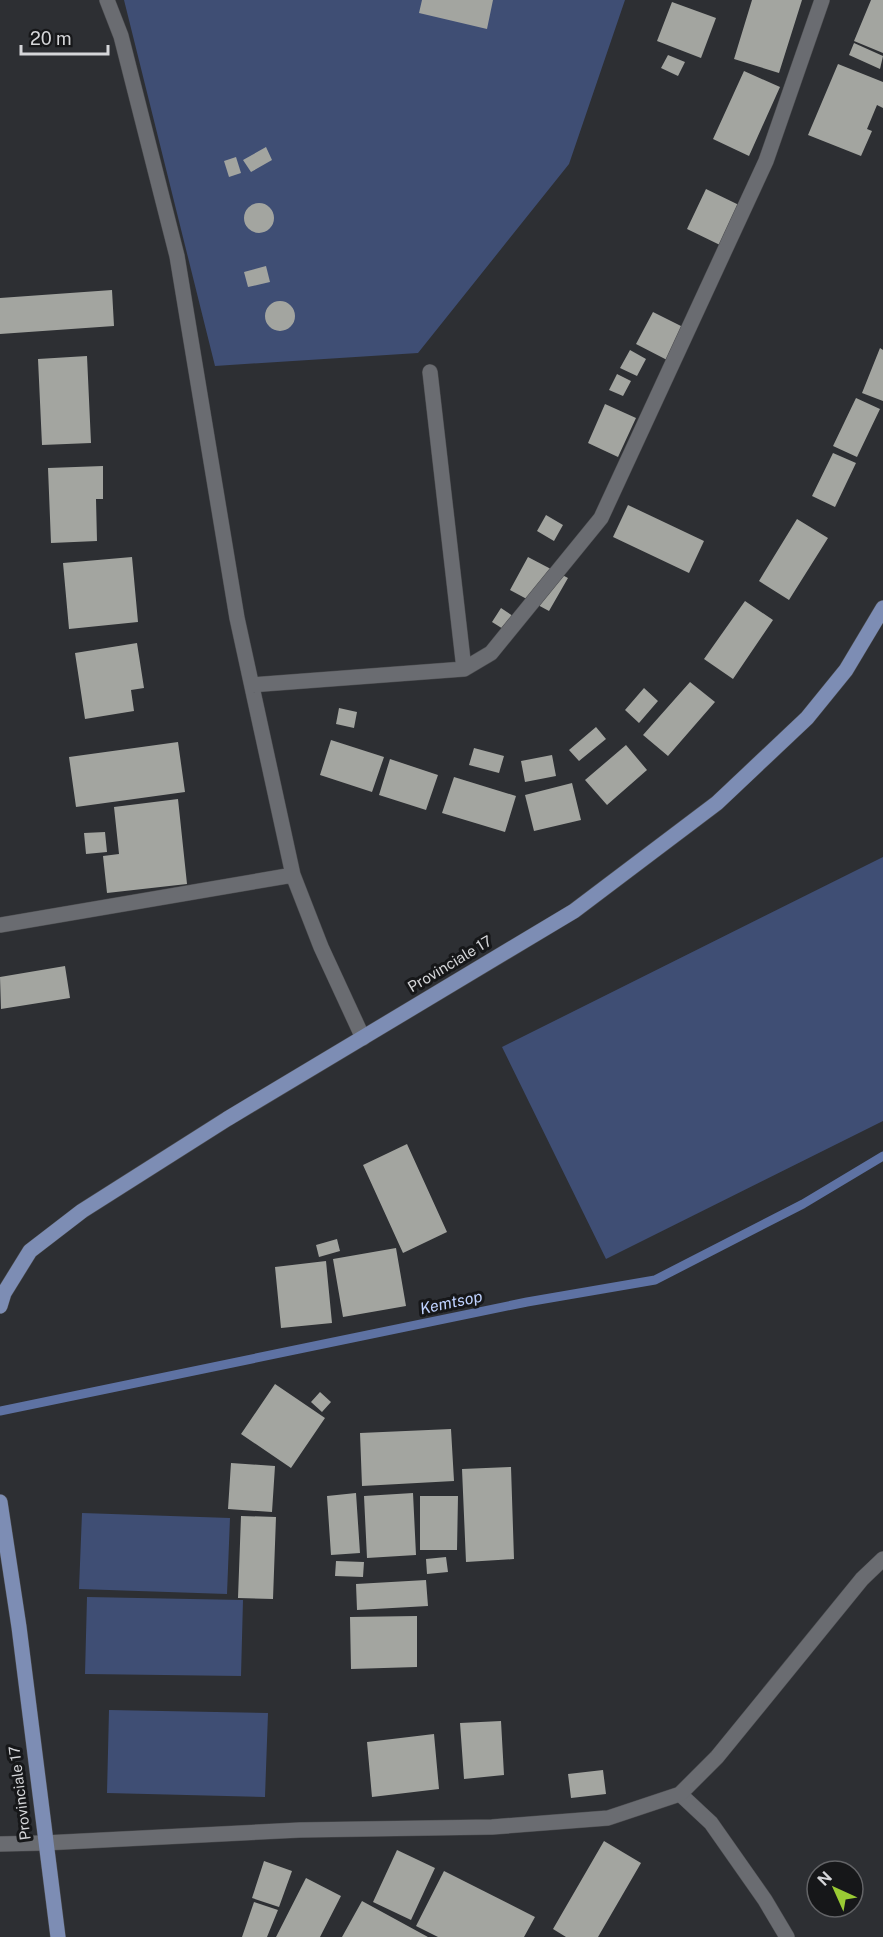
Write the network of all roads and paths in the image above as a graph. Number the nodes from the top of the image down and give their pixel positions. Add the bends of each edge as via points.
1 (107, 0) edge
2 (822, 0) edge
3 (430, 372) dead end
4 (883, 608) edge
5 (464, 669) junction
6 (252, 685) junction
7 (293, 875) junction
8 (0, 925) edge
9 (363, 1038) junction
10 (0, 1306) edge
11 (0, 1502) edge
12 (883, 1559) edge
13 (680, 1794) junction
14 (44, 1843) junction
15 (0, 1844) edge
16 (58, 1937) edge
17 (786, 1937) edge

1 - 6 street via 122,36 177,256 237,618
2 - 5 street via 766,160 602,518 492,653
3 - 5 street
4 - 9 main road, Provinciale 17 via 846,670 807,717 717,803 574,911
5 - 6 street
6 - 7 street
7 - 8 street
7 - 9 street
9 - 10 main road, Provinciale 17 via 82,1211 30,1251
11 - 14 main road, Provinciale 17
12 - 13 street via 862,1578 717,1757
13 - 14 street via 608,1818 492,1827 300,1830
13 - 17 street via 711,1823
14 - 15 street
14 - 16 main road, Provinciale 17

